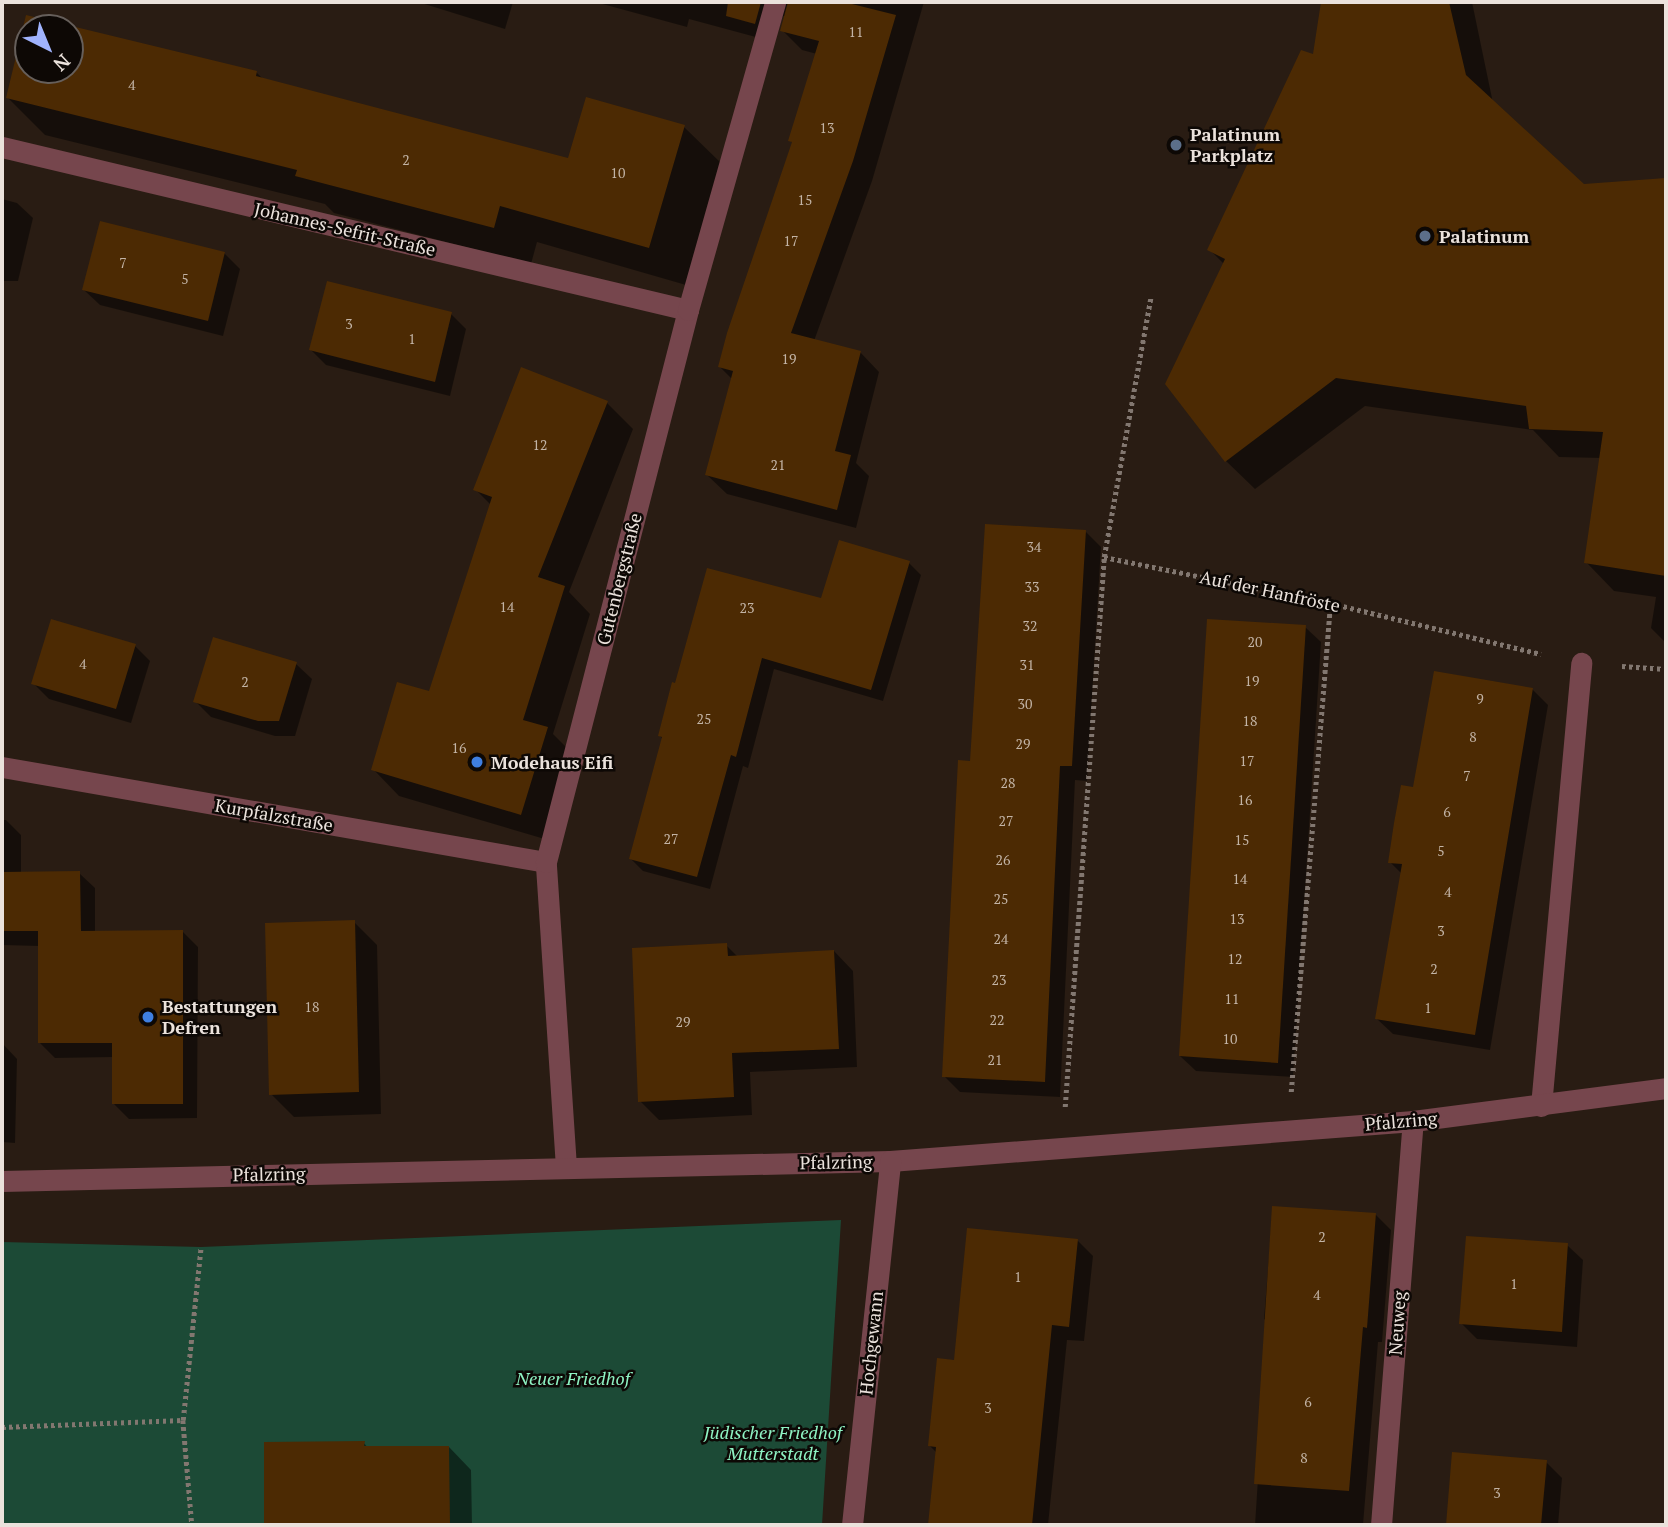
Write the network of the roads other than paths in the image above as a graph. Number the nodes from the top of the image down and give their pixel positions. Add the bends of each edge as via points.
1 (775, 2) edge
2 (2, 147) edge
3 (688, 310) junction
4 (1581, 663) road end
5 (2, 767) edge
6 (546, 862) junction
7 (1666, 1088) edge
8 (1541, 1105) junction
9 (1413, 1121) junction
10 (890, 1161) junction
11 (566, 1167) junction
12 (2, 1181) edge
13 (852, 1525) edge
14 (1381, 1525) edge

1 - 3 street, Gutenbergstraße
2 - 3 street, Johannes-Sefrit-Straße
3 - 6 street, Gutenbergstraße
4 - 8 street
5 - 6 street, Kurpfalzstraße
6 - 11 street, Gutenbergstraße
7 - 8 street, Pfalzring
8 - 9 street, Pfalzring
9 - 10 street, Pfalzring
9 - 14 street, Neuweg
10 - 11 street, Pfalzring
10 - 13 street, Hochgewann
11 - 12 street, Pfalzring

